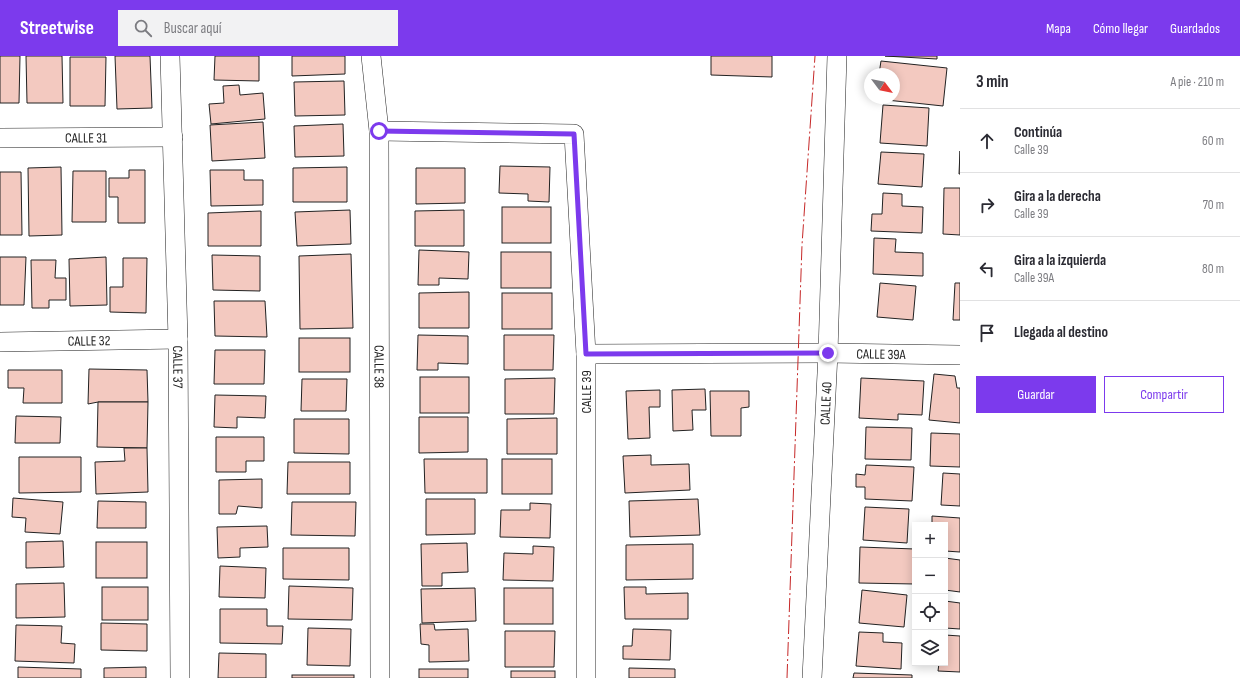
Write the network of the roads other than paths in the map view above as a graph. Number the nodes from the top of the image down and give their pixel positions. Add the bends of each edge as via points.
1 (170, 56) edge
2 (371, 56) edge
3 (837, 56) edge
4 (379, 131) junction
5 (173, 137) junction
6 (0, 138) edge
7 (178, 339) junction
8 (0, 342) edge
9 (828, 353) junction
10 (586, 354) junction
11 (960, 355) edge
12 (180, 678) edge
13 (380, 678) edge
14 (586, 678) edge
15 (812, 678) edge

1 - 5 street, CALLE 37
2 - 4 street, CALLE 38
3 - 9 street, CALLE 40
4 - 10 street, CALLE 39 via 574,134
4 - 13 street, CALLE 38
5 - 6 street, CALLE 31
5 - 7 street, CALLE 37
7 - 8 street, CALLE 32
7 - 12 street, CALLE 37
9 - 10 street, CALLE 39A
9 - 11 street, CALLE 39A
9 - 15 street, CALLE 40
10 - 14 street, CALLE 39

